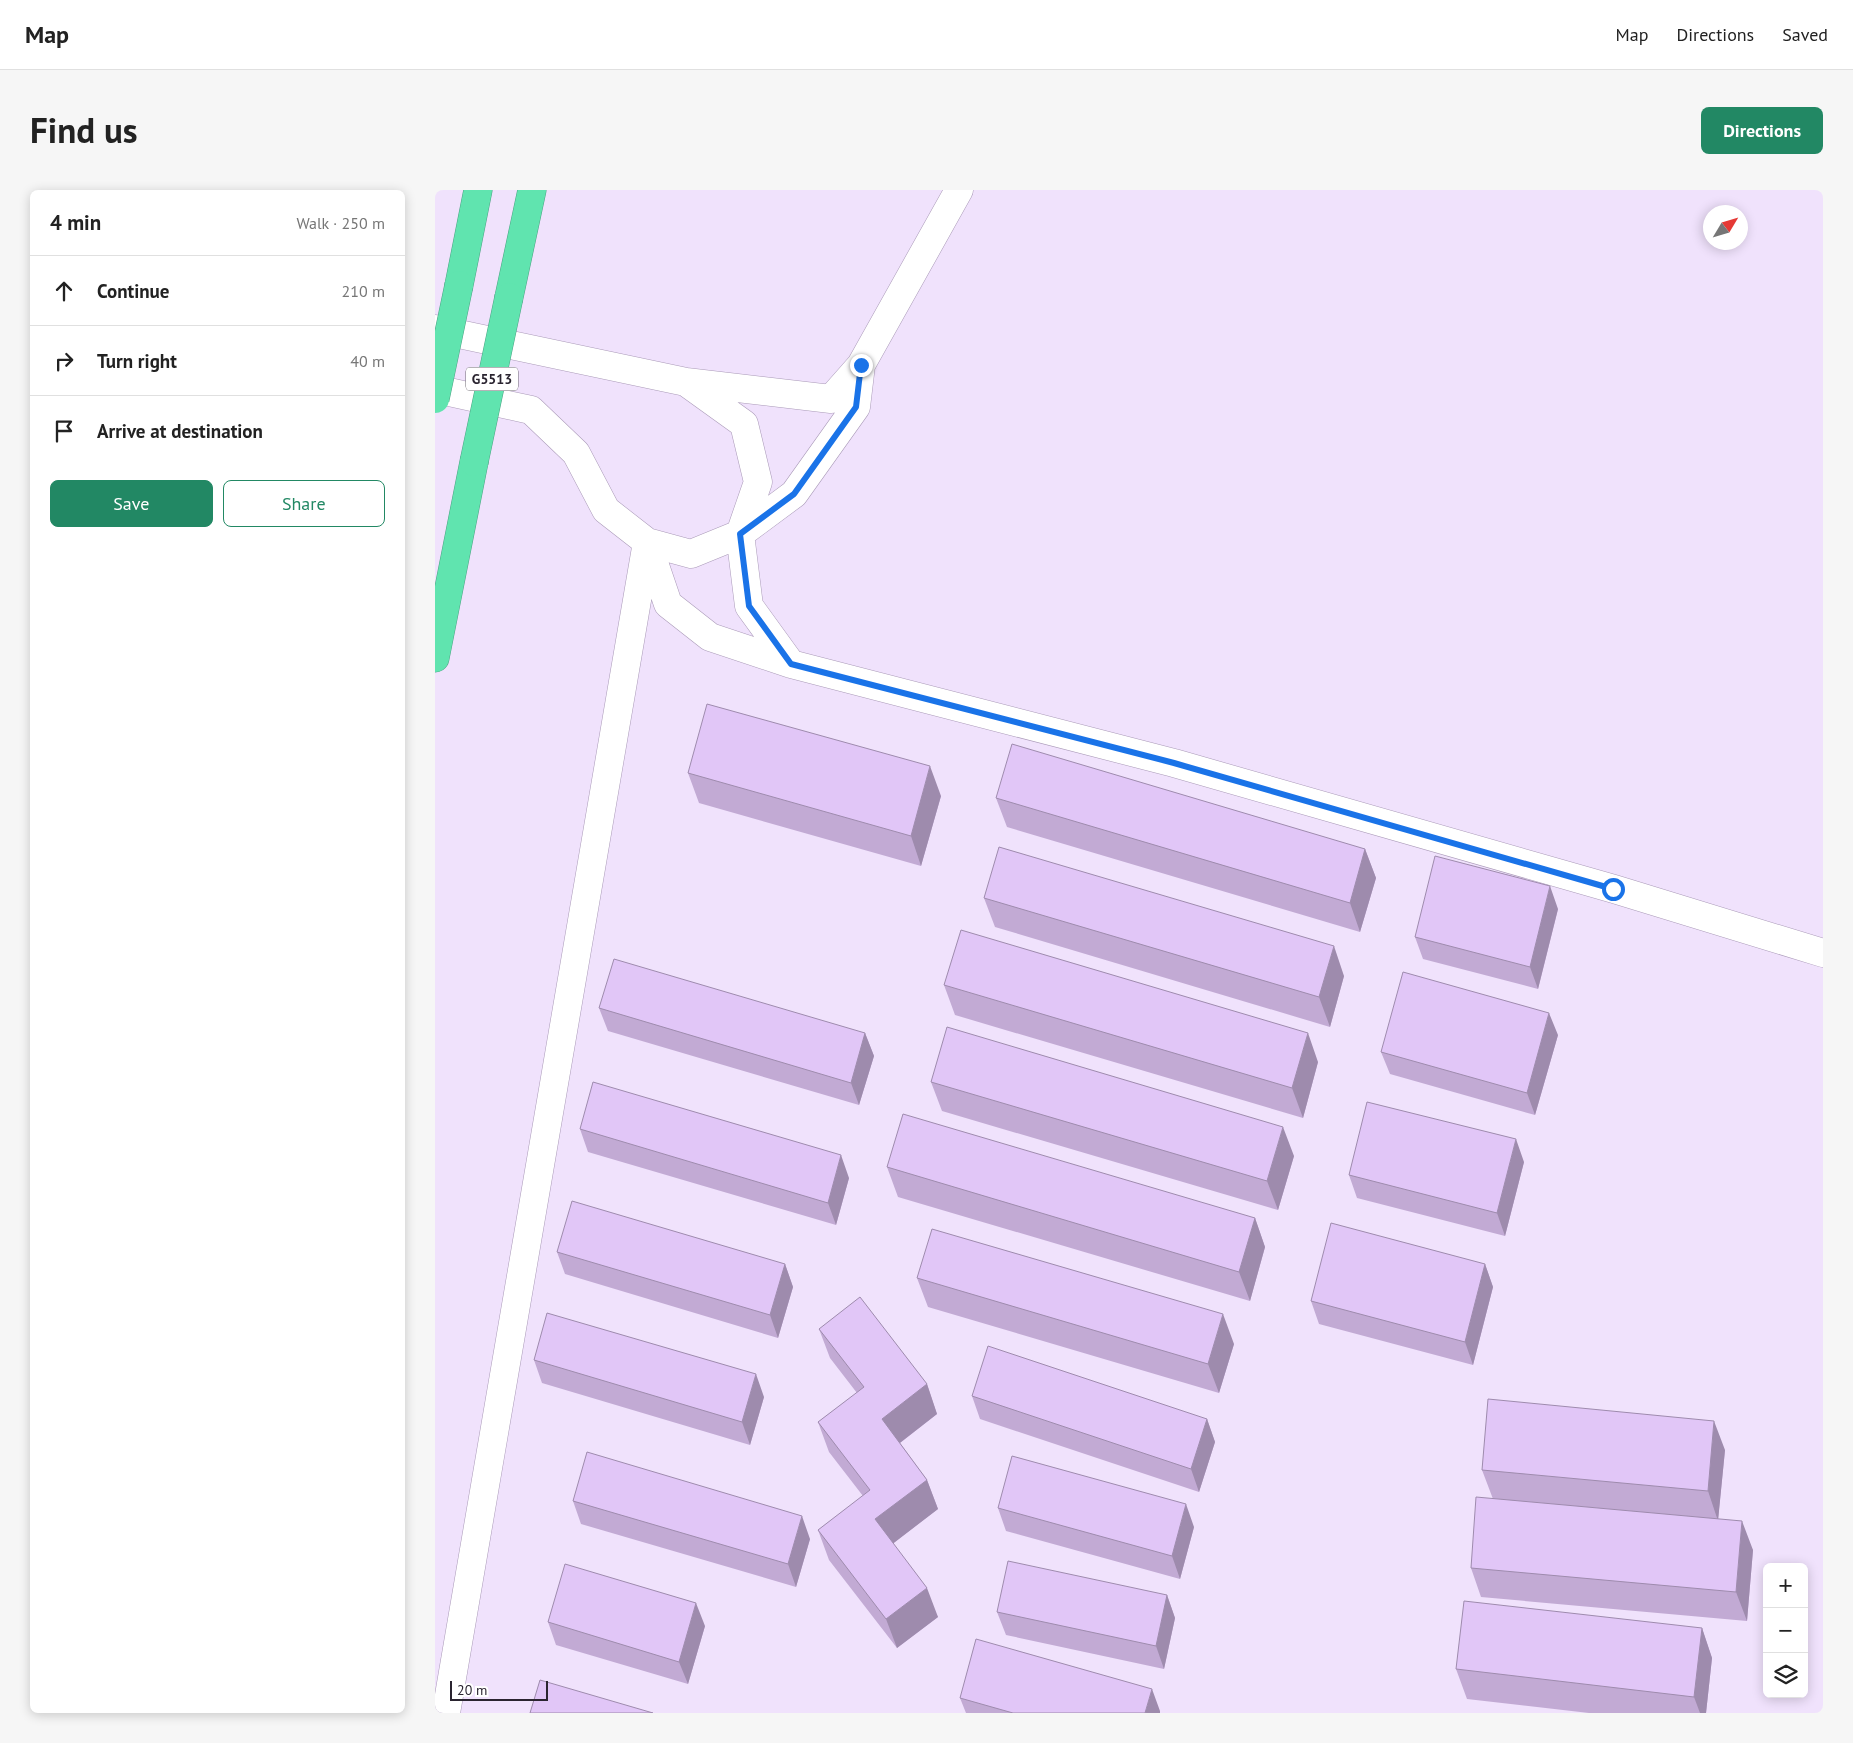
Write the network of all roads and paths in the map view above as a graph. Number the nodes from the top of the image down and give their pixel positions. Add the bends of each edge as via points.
1 (478, 190) edge
2 (532, 190) edge
3 (959, 190) edge
4 (435, 329) edge
5 (861, 365) junction
6 (686, 382) junction
7 (435, 389) edge
8 (435, 399) edge
9 (740, 534) junction
10 (647, 542) junction
11 (435, 658) edge
12 (791, 664) junction
13 (1823, 953) edge
14 (446, 1713) edge

1 - 8 highway, bridge
2 - 11 highway, G5513, bridge
3 - 5 street
4 - 6 street
5 - 6 street via 831,399
5 - 9 street via 856,407 794,494
6 - 9 street via 744,424 758,482
7 - 10 street via 531,410 576,453 606,510
9 - 10 street via 691,554
9 - 12 street via 749,606
10 - 12 street via 668,604 710,637
10 - 14 street
12 - 13 street via 1174,763

